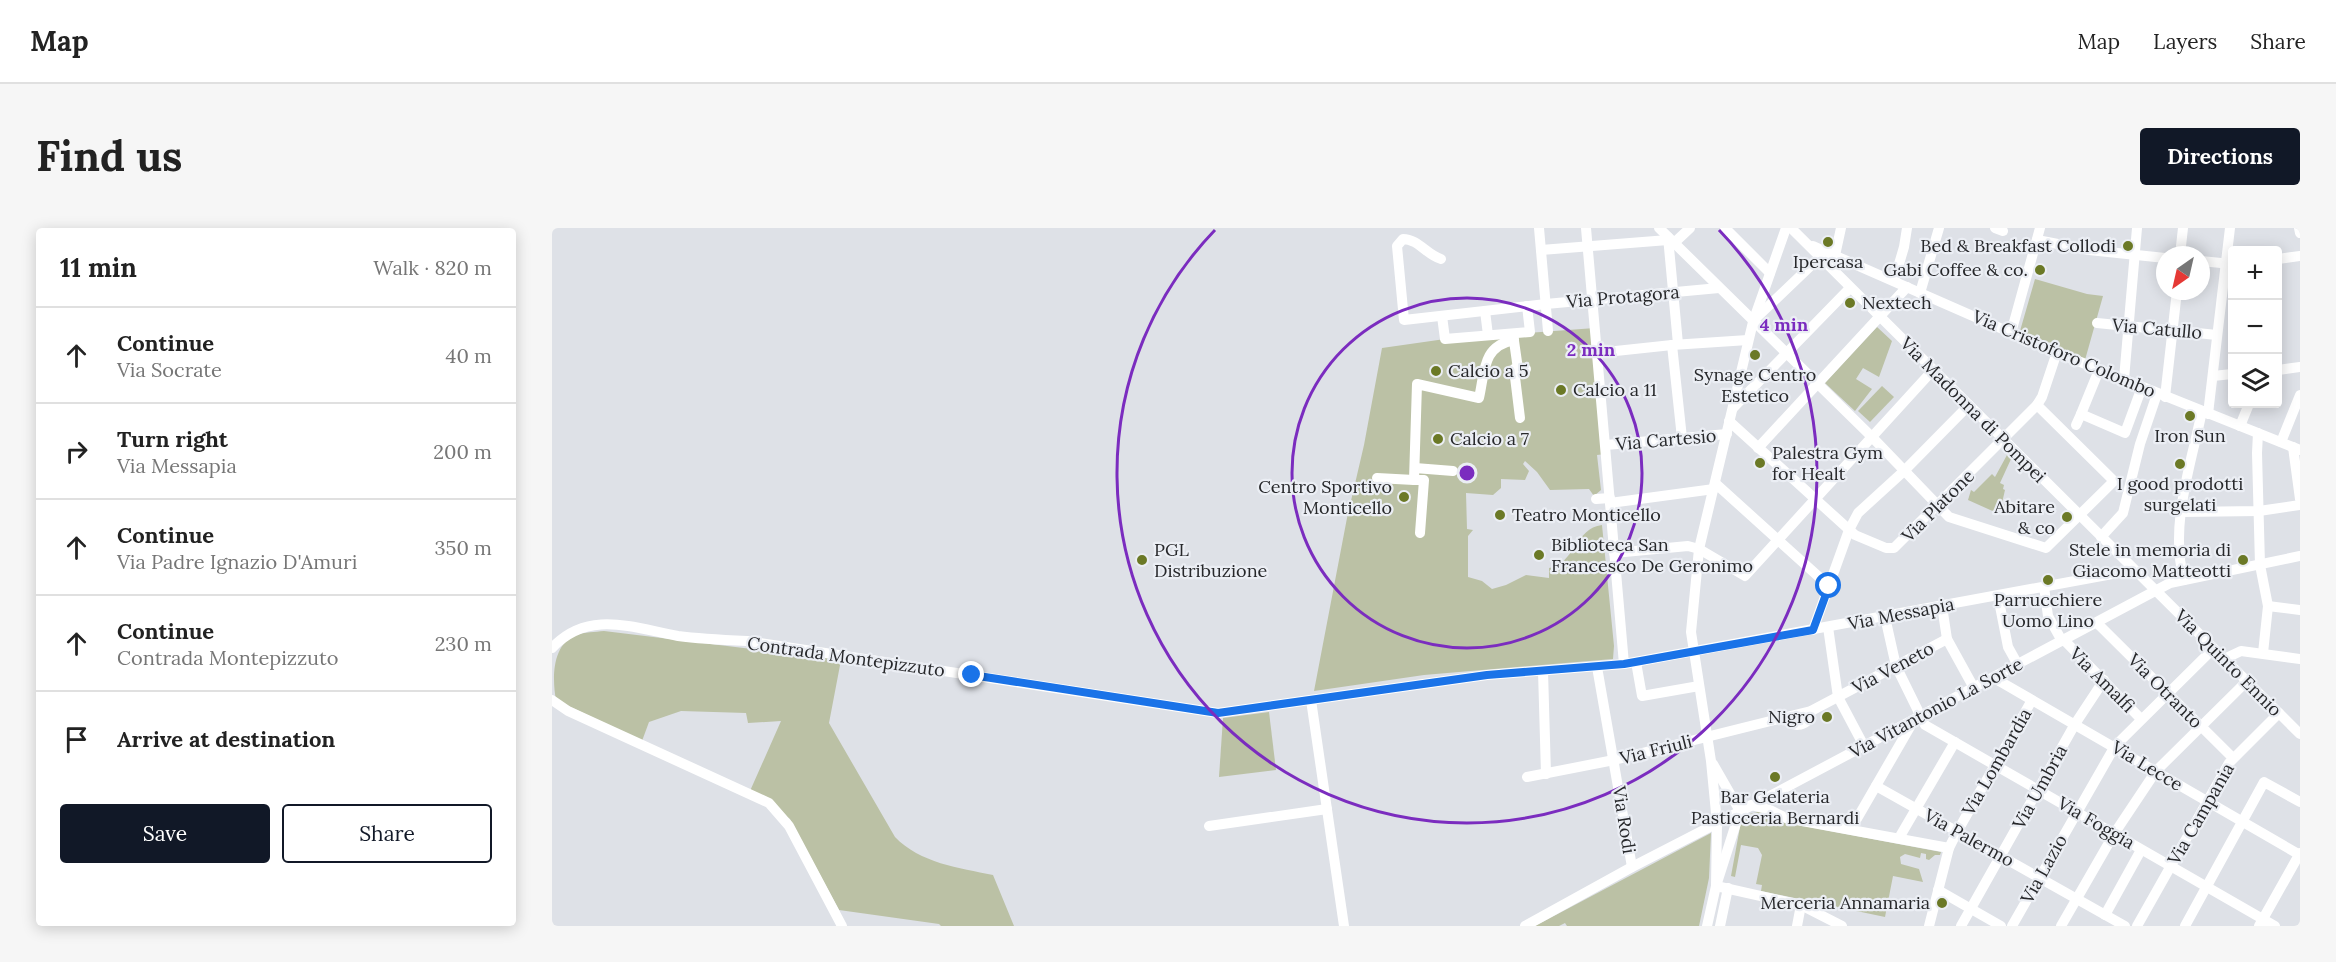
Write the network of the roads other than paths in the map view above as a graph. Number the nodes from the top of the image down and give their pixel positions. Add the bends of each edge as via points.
1 (1539, 228) edge
2 (1586, 228) edge
3 (1659, 228) edge
4 (1690, 228) edge
5 (1725, 228) edge
6 (1786, 228) edge
7 (1791, 228) edge
8 (1841, 228) edge
9 (1907, 228) edge
10 (1939, 228) edge
11 (2040, 228) edge
12 (2137, 228) edge
13 (2183, 228) edge
14 (2230, 228) edge
15 (2299, 228) edge
16 (2300, 233) edge
17 (1670, 240) junction
18 (2037, 240) junction
19 (2181, 246) edge
20 (2230, 246) edge
21 (1587, 247) junction
22 (1541, 250) junction
23 (2135, 255) junction
24 (1827, 256) junction
25 (2300, 256) edge
26 (2156, 257) edge
27 (2282, 258) edge
28 (1441, 259) dead end
29 (2210, 262) edge
30 (2228, 264) edge
31 (2228, 270) edge
32 (1770, 273) junction
33 (1894, 281) junction
34 (1907, 287) junction
35 (1719, 288) junction
36 (1850, 288) junction
37 (1673, 292) junction
38 (1920, 293) junction
39 (1592, 300) junction
40 (2176, 300) edge
41 (1546, 304) junction
42 (1527, 306) junction
43 (1485, 311) junction
44 (1443, 316) junction
45 (1879, 317) junction
46 (1753, 322) junction
47 (2097, 323) dead end
48 (2127, 326) junction
49 (1548, 331) dead end
50 (2173, 331) junction
51 (2011, 333) junction
52 (2217, 334) junction
53 (1488, 335) junction
54 (1513, 337) junction
55 (1748, 340) junction
56 (1675, 345) junction
57 (2056, 352) junction
58 (1597, 353) junction
59 (1786, 353) junction
60 (2300, 367) edge
61 (2282, 369) edge
62 (1933, 370) junction
63 (2099, 370) junction
64 (2228, 374) edge
65 (2213, 376) junction
66 (2124, 380) junction
67 (1817, 382) junction
68 (2142, 387) junction
69 (2161, 395) junction
70 (2300, 395) edge
71 (1969, 405) junction
72 (2037, 405) junction
73 (2247, 408) edge
74 (2205, 413) junction
75 (2081, 414) junction
76 (1730, 415) junction
77 (1521, 418) dead end
78 (2076, 425) dead end
79 (2240, 426) junction
80 (2258, 433) junction
81 (1727, 434) junction
82 (1871, 436) junction
83 (1682, 438) junction
84 (2003, 439) junction
85 (2281, 442) junction
86 (1606, 445) junction
87 (1758, 448) junction
88 (2296, 448) edge
89 (1415, 468) junction
90 (1453, 471) dead end
91 (1904, 471) junction
92 (1377, 478) dead end
93 (1414, 480) junction
94 (2114, 481) junction
95 (1715, 486) junction
96 (2131, 486) junction
97 (1814, 498) junction
98 (2300, 499) edge
99 (1596, 500) dead end
100 (1610, 501) junction
101 (2300, 505) edge
102 (1938, 506) junction
103 (2259, 511) junction
104 (2181, 512) junction
105 (2079, 515) junction
106 (1849, 530) junction
107 (1420, 533) dead end
108 (2101, 537) junction
109 (1778, 538) junction
110 (1699, 549) junction
111 (1614, 553) junction
112 (2300, 556) edge
113 (2260, 565) junction
114 (2134, 570) junction
115 (2184, 580) junction
116 (1829, 586) junction
117 (2044, 587) junction
118 (2155, 592) junction
119 (1998, 596) junction
120 (1942, 606) junction
121 (2268, 606) junction
122 (2300, 610) edge
123 (1885, 617) junction
124 (2097, 623) junction
125 (1828, 627) junction
126 (1813, 630) junction
127 (1947, 639) junction
128 (2063, 641) junction
129 (552, 648) edge
130 (2213, 649) junction
131 (1693, 652) junction
132 (2263, 653) junction
133 (2224, 659) junction
134 (2300, 659) edge
135 (1636, 662) junction
136 (1624, 664) junction
137 (2018, 665) junction
138 (1896, 666) junction
139 (1597, 667) junction
140 (1543, 671) junction
141 (1994, 678) junction
142 (2104, 680) junction
143 (2247, 681) junction
144 (1698, 686) junction
145 (1974, 688) junction
146 (2167, 693) junction
147 (1838, 697) junction
148 (552, 700) edge
149 (1311, 700) junction
150 (2032, 700) junction
151 (2281, 716) junction
152 (1917, 719) junction
153 (2141, 719) junction
154 (2300, 721) edge
155 (2075, 724) junction
156 (2200, 726) junction
157 (1888, 734) junction
158 (2300, 734) edge
159 (1707, 737) junction
160 (1955, 742) junction
161 (1864, 746) junction
162 (2115, 746) junction
163 (1897, 750) junction
164 (2233, 758) junction
165 (1614, 760) junction
166 (1711, 761) junction
167 (1995, 765) junction
168 (2156, 771) junction
169 (1546, 774) junction
170 (1527, 777) dead end
171 (1876, 786) junction
172 (2038, 790) junction
173 (1768, 797) junction
174 (2208, 802) junction
175 (2300, 802) edge
176 (1751, 805) junction
177 (1327, 809) junction
178 (1916, 809) junction
179 (1740, 811) junction
180 (2076, 812) junction
181 (1776, 814) junction
182 (2243, 822) junction
183 (1717, 823) junction
184 (1209, 826) dead end
185 (1851, 829) junction
186 (1957, 832) junction
187 (2114, 834) junction
188 (1899, 838) junction
189 (1949, 848) junction
190 (2141, 850) junction
191 (2300, 854) edge
192 (2001, 857) junction
193 (1632, 867) junction
194 (2171, 867) junction
195 (2040, 878) junction
196 (1716, 886) junction
197 (1728, 888) junction
198 (2207, 888) junction
199 (1938, 890) junction
200 (2077, 899) junction
201 (1802, 905) junction
202 (1971, 908) junction
203 (2105, 915) junction
204 (2260, 922) edge
205 (842, 926) edge
206 (1344, 926) edge
207 (1525, 926) edge
208 (1707, 926) edge
209 (1720, 926) edge
210 (1797, 926) edge
211 (1842, 926) edge
212 (1929, 926) edge
213 (1961, 926) edge
214 (2001, 926) edge
215 (2012, 926) edge
216 (2061, 926) edge
217 (2125, 926) edge
218 (2137, 926) edge
219 (2186, 926) edge
220 (2275, 926) edge

1 - 22 street
2 - 21 street
3 - 17 street
4 - 17 street
5 - 32 street
6 - 32 street
7 - 24 street
8 - 24 street
9 - 33 street
10 - 38 street
11 - 18 street
12 - 23 street
13 - 19 street
14 - 20 street
15 - 16 street
17 - 21 street
17 - 35 street
17 - 37 street
18 - 23 street
18 - 51 street
21 - 22 street
21 - 39 street
22 - 41 street
23 - 26 street
23 - 48 street
24 - 33 street, Via Cristoforo Colombo
24 - 36 street, Via Madonna di Pompei via 1831,268
24 - 46 street
25 - 27 street
28 - 44 street, Via Protagora via 1411,239 1403,239 1397,246 1404,320
29 - 30 street
31 - 52 street
32 - 46 street
33 - 34 street, Via Cristoforo Colombo
34 - 38 street, Via Cristoforo Colombo
34 - 45 street
35 - 37 street, Via Protagora
35 - 46 street
36 - 45 street, Via Madonna di Pompei
36 - 59 street
37 - 39 street, Via Protagora
37 - 56 street
38 - 51 street, Via Cristoforo Colombo
39 - 41 street, Via Protagora
39 - 58 street
40 - 50 street
41 - 42 street, Via Protagora
41 - 49 street
42 - 43 street, Via Protagora
42 - 54 street via 1530,332
43 - 44 street, Via Protagora
43 - 53 street
44 - 53 street via 1445,339
45 - 62 street, Via Madonna di Pompei
45 - 67 street
46 - 55 street
46 - 59 street
47 - 48 street, Via Catullo
48 - 50 street, Via Catullo
48 - 66 street
50 - 52 street, Via Catullo
50 - 69 street
51 - 57 street, Via Cristoforo Colombo
52 - 65 street
53 - 54 street
54 - 77 street via 1522,369 1514,369
54 - 89 street via 1490,353 1479,398 1417,384
55 - 56 street
55 - 76 street
56 - 58 street
56 - 83 street
57 - 63 street, Via Cristoforo Colombo
57 - 72 street
58 - 86 street
59 - 67 street
59 - 76 street
60 - 61 street
62 - 71 street, Via Madonna di Pompei
62 - 82 street
63 - 66 street, Via Cristoforo Colombo
63 - 75 street
64 - 65 street
65 - 74 street
66 - 68 street, Via Cristoforo Colombo
67 - 82 street
67 - 87 street
68 - 69 street, Via Cristoforo Colombo
68 - 75 street via 2125,434
69 - 74 street, Via Cristoforo Colombo
69 - 96 street via 2140,444
70 - 85 street
71 - 84 street, Via Madonna di Pompei
71 - 91 street
72 - 84 street, Via Platone
72 - 94 street
73 - 79 street
74 - 79 street, Via Cristoforo Colombo
74 - 104 street
75 - 78 street
76 - 81 street
76 - 87 street, Via Platone
79 - 80 street, Via Cristoforo Colombo
80 - 85 street, Via Cristoforo Colombo
80 - 103 street
81 - 83 street, Via Cartesio
81 - 95 street
82 - 91 street
82 - 97 street
83 - 86 street, Via Cartesio
84 - 102 street, Via Platone
84 - 105 street, Via Madonna di Pompei
85 - 88 street, Via Cristoforo Colombo
86 - 100 street
87 - 97 street, Via Platone
88 - 98 street
89 - 90 street
89 - 93 street
91 - 102 street
91 - 106 street via 1858,513
92 - 93 street
93 - 107 street via 1424,480
94 - 96 street
94 - 105 street
95 - 100 street
95 - 109 street
95 - 110 street
96 - 108 street via 2123,513
97 - 106 street, Via Platone
97 - 109 street
99 - 100 street
100 - 111 street
101 - 103 street
102 - 105 street via 1949,517 1964,523 2046,548
102 - 106 street, Via Platone via 1894,548 1868,542
103 - 104 street
103 - 113 street
104 - 115 street via 2180,559
105 - 108 street, Via Madonna di Pompei
106 - 116 street
108 - 114 street, Via Madonna di Pompei
109 - 110 street via 1745,576
109 - 116 street
110 - 111 street via 1688,546
110 - 131 street via 1691,632
111 - 136 street
112 - 113 street, Via Vitantonio La Sorte
113 - 115 street, Via Vitantonio La Sorte
113 - 121 street
114 - 117 street, Via Messapia
114 - 118 street, Via Madonna di Pompei
115 - 118 street, Via Vitantonio La Sorte
116 - 126 street
117 - 119 street, Via Messapia
117 - 128 street, Via Amalfi via 2048,616
118 - 124 street, Via Vitantonio La Sorte
118 - 130 street, Via Quinto Ennio
119 - 120 street, Via Messapia
119 - 137 street via 2008,647
120 - 123 street, Via Messapia
120 - 127 street
121 - 122 street
121 - 132 street
123 - 125 street, Via Messapia
123 - 138 street
124 - 128 street, Via Vitantonio La Sorte
124 - 146 street, Via Otranto
125 - 126 street, Via Messapia
125 - 147 street
126 - 131 street, Via Messapia
127 - 138 street, Via Veneto
127 - 145 street
128 - 137 street, Via Vitantonio La Sorte
128 - 142 street, Via Amalfi
129 - 149 street, Contrada Montepizzuto via 576,629 610,623 1218,713
130 - 133 street, Via Quinto Ennio
130 - 146 street, Via Lazio
131 - 135 street, Via Messapia
131 - 144 street
132 - 133 street via 2241,651
132 - 134 street
133 - 143 street, Via Quinto Ennio
135 - 136 street, Via Messapia
135 - 144 street via 1642,696
136 - 139 street, Via Messapia
137 - 141 street, Via Vitantonio La Sorte
138 - 147 street, Via Veneto
138 - 152 street
139 - 140 street, Via Messapia
139 - 165 street, Via Rodi
140 - 149 street, Via Messapia
140 - 169 street
141 - 145 street, Via Vitantonio La Sorte
141 - 150 street, Via Lecce
142 - 153 street, Via Amalfi
142 - 155 street, Via Umbria
143 - 151 street, Via Quinto Ennio
143 - 156 street
144 - 159 street
145 - 152 street, Via Vitantonio La Sorte
146 - 153 street, Via Lazio
146 - 156 street, Via Otranto
147 - 159 street, Via Friuli via 1811,711
147 - 161 street
148 - 205 street via 568,711 768,803 789,826
149 - 177 street
150 - 155 street, Via Lecce
150 - 167 street, Via Lombardia
151 - 154 street
151 - 158 street, Via Quinto Ennio
151 - 164 street, Via Campania
152 - 157 street, Via Vitantonio La Sorte
152 - 160 street, Via Foggia
152 - 163 street
153 - 162 street, Via Lazio
155 - 162 street, Via Lecce
155 - 172 street, Via Umbria
156 - 164 street, Via Otranto
156 - 168 street
157 - 161 street, Via Vitantonio La Sorte
157 - 163 street
159 - 165 street, Via Friuli
159 - 166 street
160 - 167 street, Via Foggia
160 - 178 street
161 - 173 street, Via Vitantonio La Sorte
162 - 168 street, Via Lecce
162 - 180 street, Via Lazio
163 - 171 street
164 - 174 street, Via Campania
165 - 169 street, Via Friuli
165 - 193 street, Via Rodi
166 - 179 street
166 - 183 street
167 - 172 street, Via Foggia
167 - 186 street, Via Lombardia
168 - 174 street, Via Lecce
168 - 187 street
169 - 170 street, Via Friuli
171 - 178 street, Via Palermo
171 - 185 street
172 - 180 street, Via Foggia
172 - 192 street, Via Umbria
173 - 176 street, Via Vitantonio La Sorte
173 - 181 street
174 - 182 street, Via Lecce
174 - 194 street, Via Campania
175 - 182 street via 2264,782
176 - 179 street, Via Vitantonio La Sorte
176 - 181 street
177 - 184 street
177 - 206 street
178 - 186 street, Via Palermo
178 - 188 street
179 - 183 street, Via Vitantonio La Sorte
179 - 196 street
180 - 187 street, Via Foggia
180 - 195 street, Via Lazio
181 - 185 street
182 - 191 street, Via Lecce
182 - 198 street
183 - 193 street, Via Vitantonio La Sorte
183 - 196 street
185 - 188 street
186 - 189 street, Via Lombardia
186 - 192 street, Via Palermo
187 - 190 street, Via Foggia
187 - 200 street
188 - 189 street
189 - 199 street, Via Lombardia
190 - 194 street, Via Foggia
190 - 203 street
191 - 204 street
192 - 195 street, Via Palermo
192 - 202 street, Via Umbria
193 - 207 street, Via Vitantonio La Sorte
194 - 198 street, Via Foggia
194 - 218 street, Via Campania
195 - 200 street, Via Palermo
195 - 215 street, Via Lazio
196 - 197 street
196 - 208 street
197 - 201 street
197 - 209 street
198 - 204 street, Via Foggia
198 - 219 street
199 - 202 street
199 - 212 street, Via Lombardia
200 - 203 street, Via Palermo
200 - 216 street
201 - 210 street
201 - 211 street
202 - 213 street, Via Umbria
202 - 214 street
203 - 217 street, Via Palermo
204 - 220 street, Via Foggia

